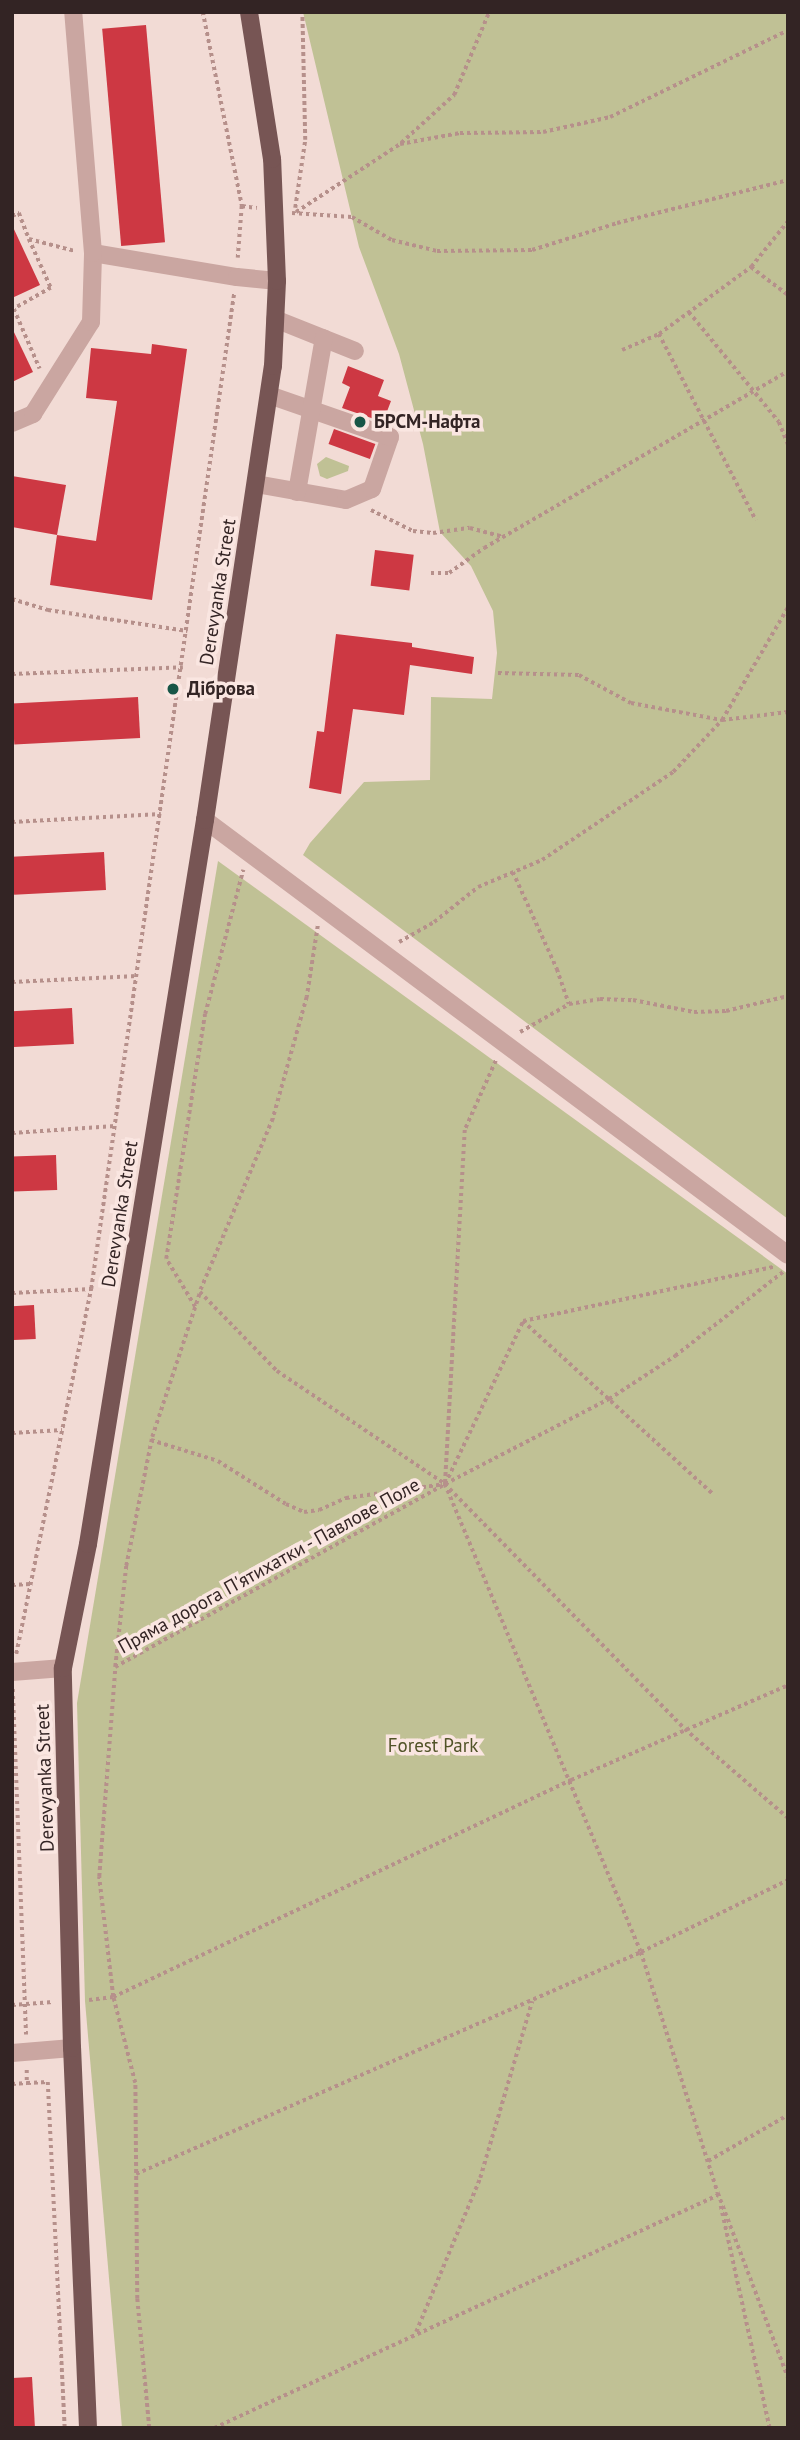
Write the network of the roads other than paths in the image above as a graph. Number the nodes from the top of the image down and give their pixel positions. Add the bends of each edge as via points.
1 (73, 12) edge
2 (249, 12) edge
3 (93, 253) junction
4 (277, 281) junction
5 (275, 318) junction
6 (324, 338) junction
7 (355, 351) dead end
8 (269, 395) junction
9 (310, 409) junction
10 (12, 423) edge
11 (256, 484) junction
12 (297, 492) junction
13 (205, 820) junction
14 (781, 1261) edge
15 (63, 1668) junction
16 (12, 1672) edge
17 (72, 2048) junction
18 (20, 2052) edge
19 (88, 2428) edge

1 - 3 street
2 - 4 main road, Derevyanka Street via 272,159
3 - 4 street
3 - 10 street via 91,322 33,414
4 - 5 main road, Derevyanka Street
5 - 6 street
5 - 8 main road, Derevyanka Street
6 - 7 street
6 - 9 street
8 - 9 street
8 - 11 main road, Derevyanka Street
9 - 12 street
9 - 12 street via 390,437 372,489 346,500
11 - 12 street
11 - 13 main road, Derevyanka Street
13 - 14 street via 504,1042
13 - 15 main road, Derevyanka Street via 88,1544
15 - 16 street
15 - 17 main road, Derevyanka Street
17 - 18 street
17 - 19 main road, Derevyanka Street

